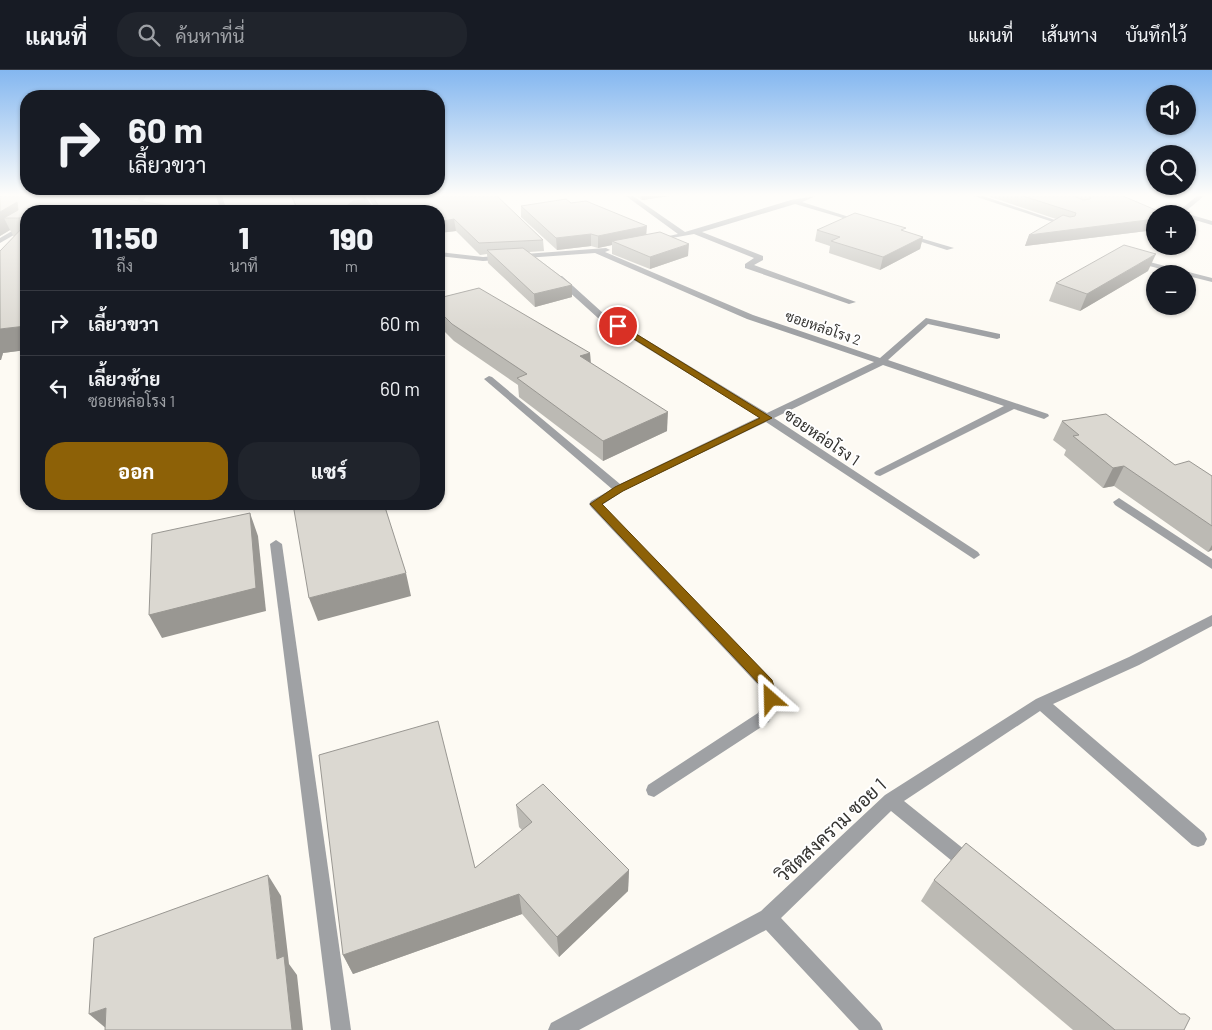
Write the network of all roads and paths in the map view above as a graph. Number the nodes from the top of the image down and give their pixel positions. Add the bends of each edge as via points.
1 (651, 241) edge
2 (717, 241) edge
3 (926, 241) edge
4 (645, 242) edge
5 (546, 248) dead end
6 (617, 248) edge
7 (950, 248) dead end
8 (598, 252) junction
9 (553, 254) junction
10 (445, 255) edge
11 (533, 256) junction
12 (1130, 258) edge
13 (1212, 280) edge
14 (852, 302) dead end
15 (997, 336) dead end
16 (881, 362) junction
17 (489, 379) dead end
18 (1012, 406) junction
19 (1044, 416) dead end
20 (767, 418) junction
21 (880, 474) dead end
22 (619, 489) junction
23 (1119, 502) dead end
24 (276, 544) dead end
25 (974, 555) dead end
26 (1212, 566) edge
27 (1212, 620) edge
28 (1041, 703) junction
29 (654, 790) dead end
30 (891, 800) junction
31 (1198, 839) dead end
32 (982, 874) edge
33 (768, 918) junction
34 (341, 1030) edge
35 (560, 1030) edge
36 (873, 1030) edge

1 - 4 street
2 - 14 street via 760,258 748,266
3 - 7 street
5 - 9 street
6 - 8 street
8 - 9 street
8 - 16 street, ซอยหล่อโรง 2 via 750,317
9 - 11 street
10 - 11 street via 483,259
11 - 20 street, ซอยหล่อโรง 1 via 601,316
12 - 13 street
15 - 16 street via 926,321
16 - 18 street, ซอยหล่อโรง 2
16 - 20 street
17 - 22 street
18 - 19 street, ซอยหล่อโรง 2
18 - 21 street
20 - 22 street
20 - 25 street, ซอยหล่อโรง 1
22 - 29 street via 595,504 767,684 771,699 764,717
23 - 26 street
24 - 34 street
27 - 28 street, วิชิตสงคราม ซอย 1 via 1134,661
28 - 30 street, วิชิตสงคราม ซอย 1
28 - 31 street
30 - 32 street
30 - 33 street, วิชิตสงคราม ซอย 1
33 - 35 street, วิชิตสงคราม ซอย 1
33 - 36 street

